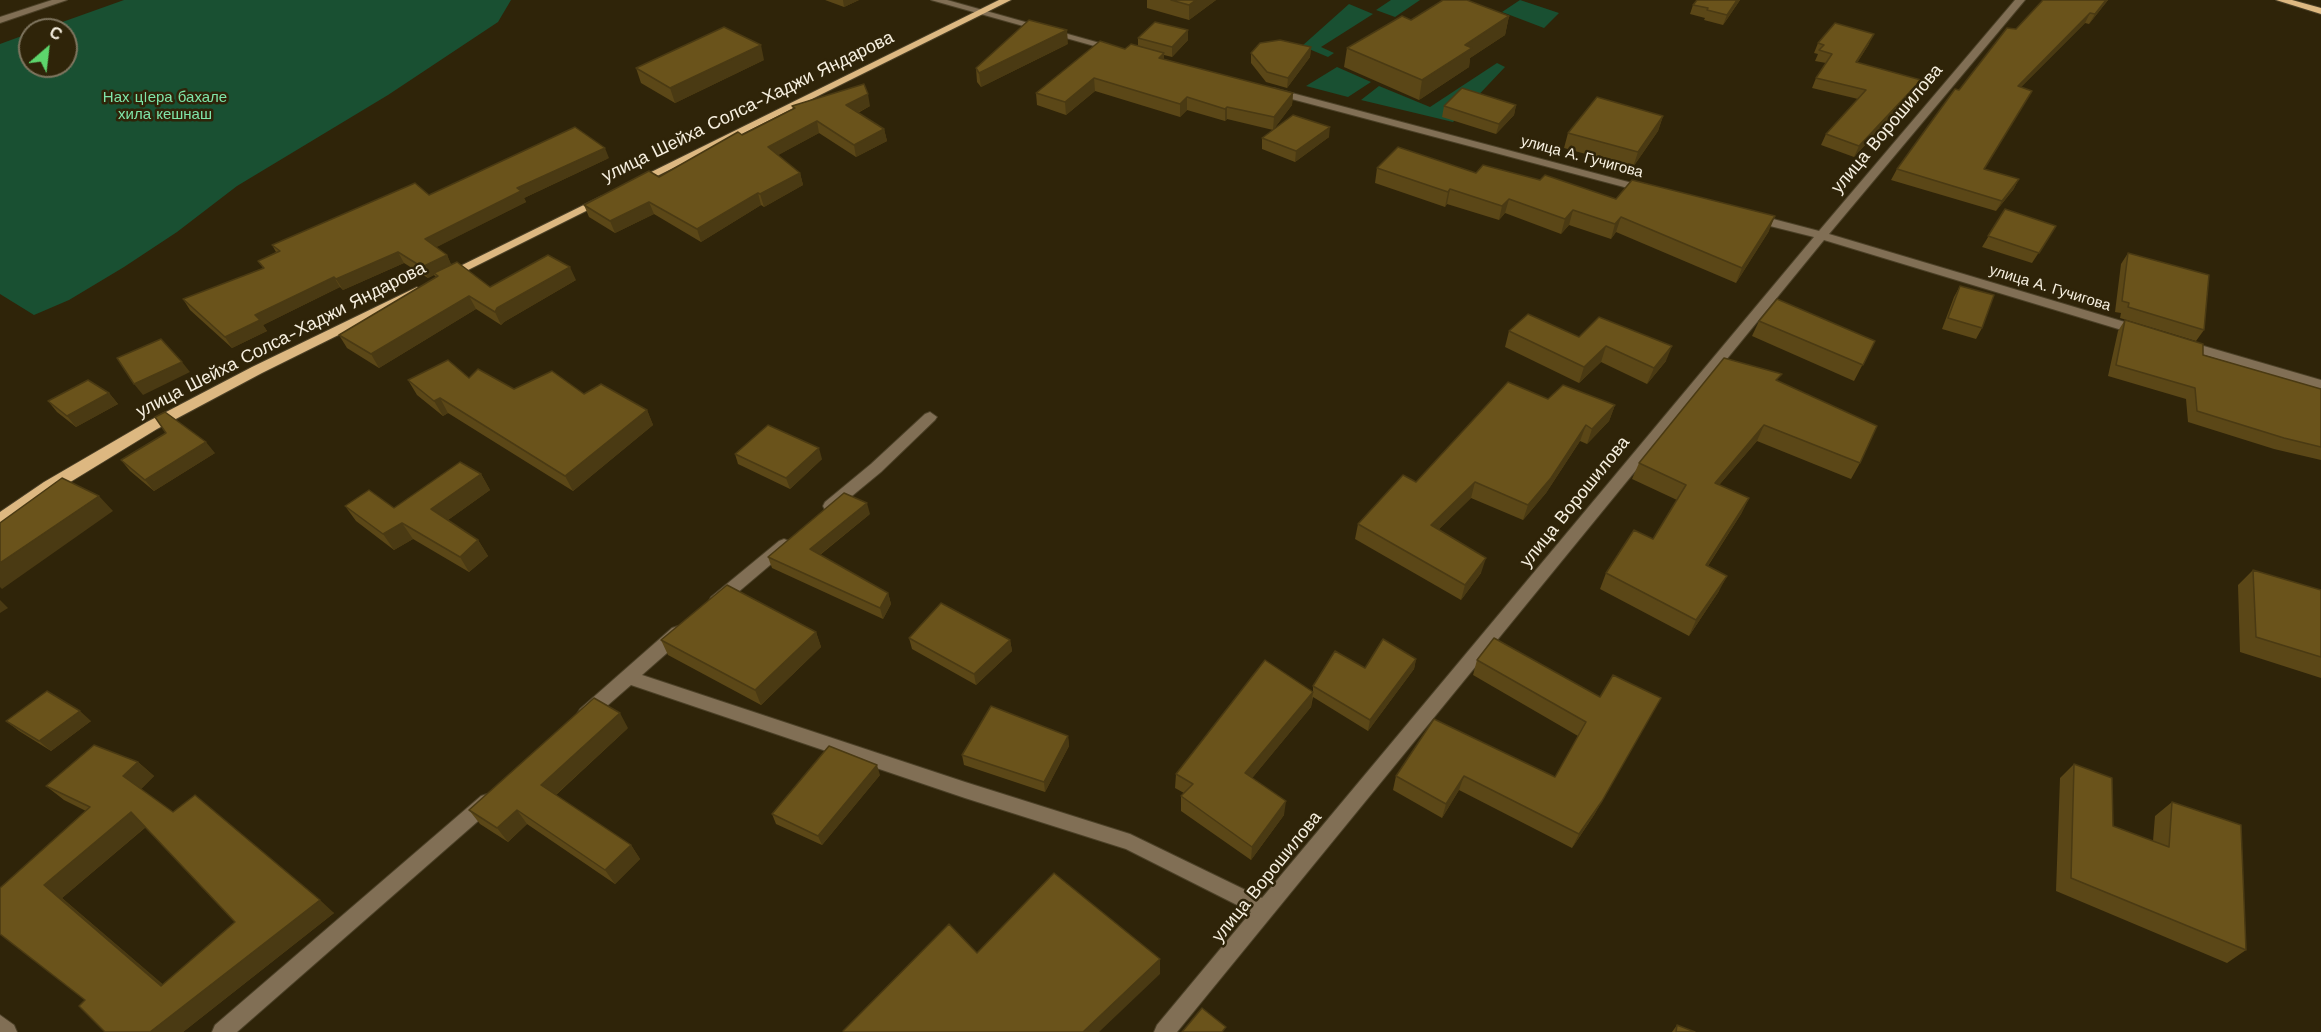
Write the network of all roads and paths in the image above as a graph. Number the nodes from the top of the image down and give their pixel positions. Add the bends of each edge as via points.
1 (62, 0) edge
2 (936, 0) edge
3 (1006, 0) edge
4 (2020, 0) edge
5 (2281, 0) edge
6 (2321, 11) edge
7 (978, 13) junction
8 (0, 20) edge
9 (1128, 53) edge
10 (1256, 86) edge
11 (1661, 193) edge
12 (1742, 215) edge
13 (1822, 236) junction
14 (2151, 334) edge
15 (2174, 341) edge
16 (2321, 385) edge
17 (930, 417) dead end
18 (0, 519) edge
19 (814, 520) edge
20 (797, 534) edge
21 (708, 608) edge
22 (690, 623) edge
23 (628, 676) junction
24 (575, 724) edge
25 (496, 794) edge
26 (1265, 909) junction
27 (0, 1025) edge
28 (7, 1032) edge
29 (222, 1032) edge
30 (1164, 1032) edge

1 - 8 street
2 - 7 street
3 - 7 main road, улица Шейха Солса-Хаджи Яндарова
4 - 13 street, улица Ворошилова
5 - 6 main road
7 - 9 street
7 - 18 main road, улица Шейха Солса-Хаджи Яндарова via 214,391 54,481
10 - 11 street, улица А. Гучигова
12 - 13 street, улица А. Гучигова
13 - 14 street, улица А. Гучигова
13 - 26 street, улица Ворошилова
15 - 16 street
17 - 19 street
20 - 21 street
22 - 23 street
23 - 24 street
23 - 26 street via 1130,842
25 - 29 street
26 - 30 street, улица Ворошилова
27 - 28 street

